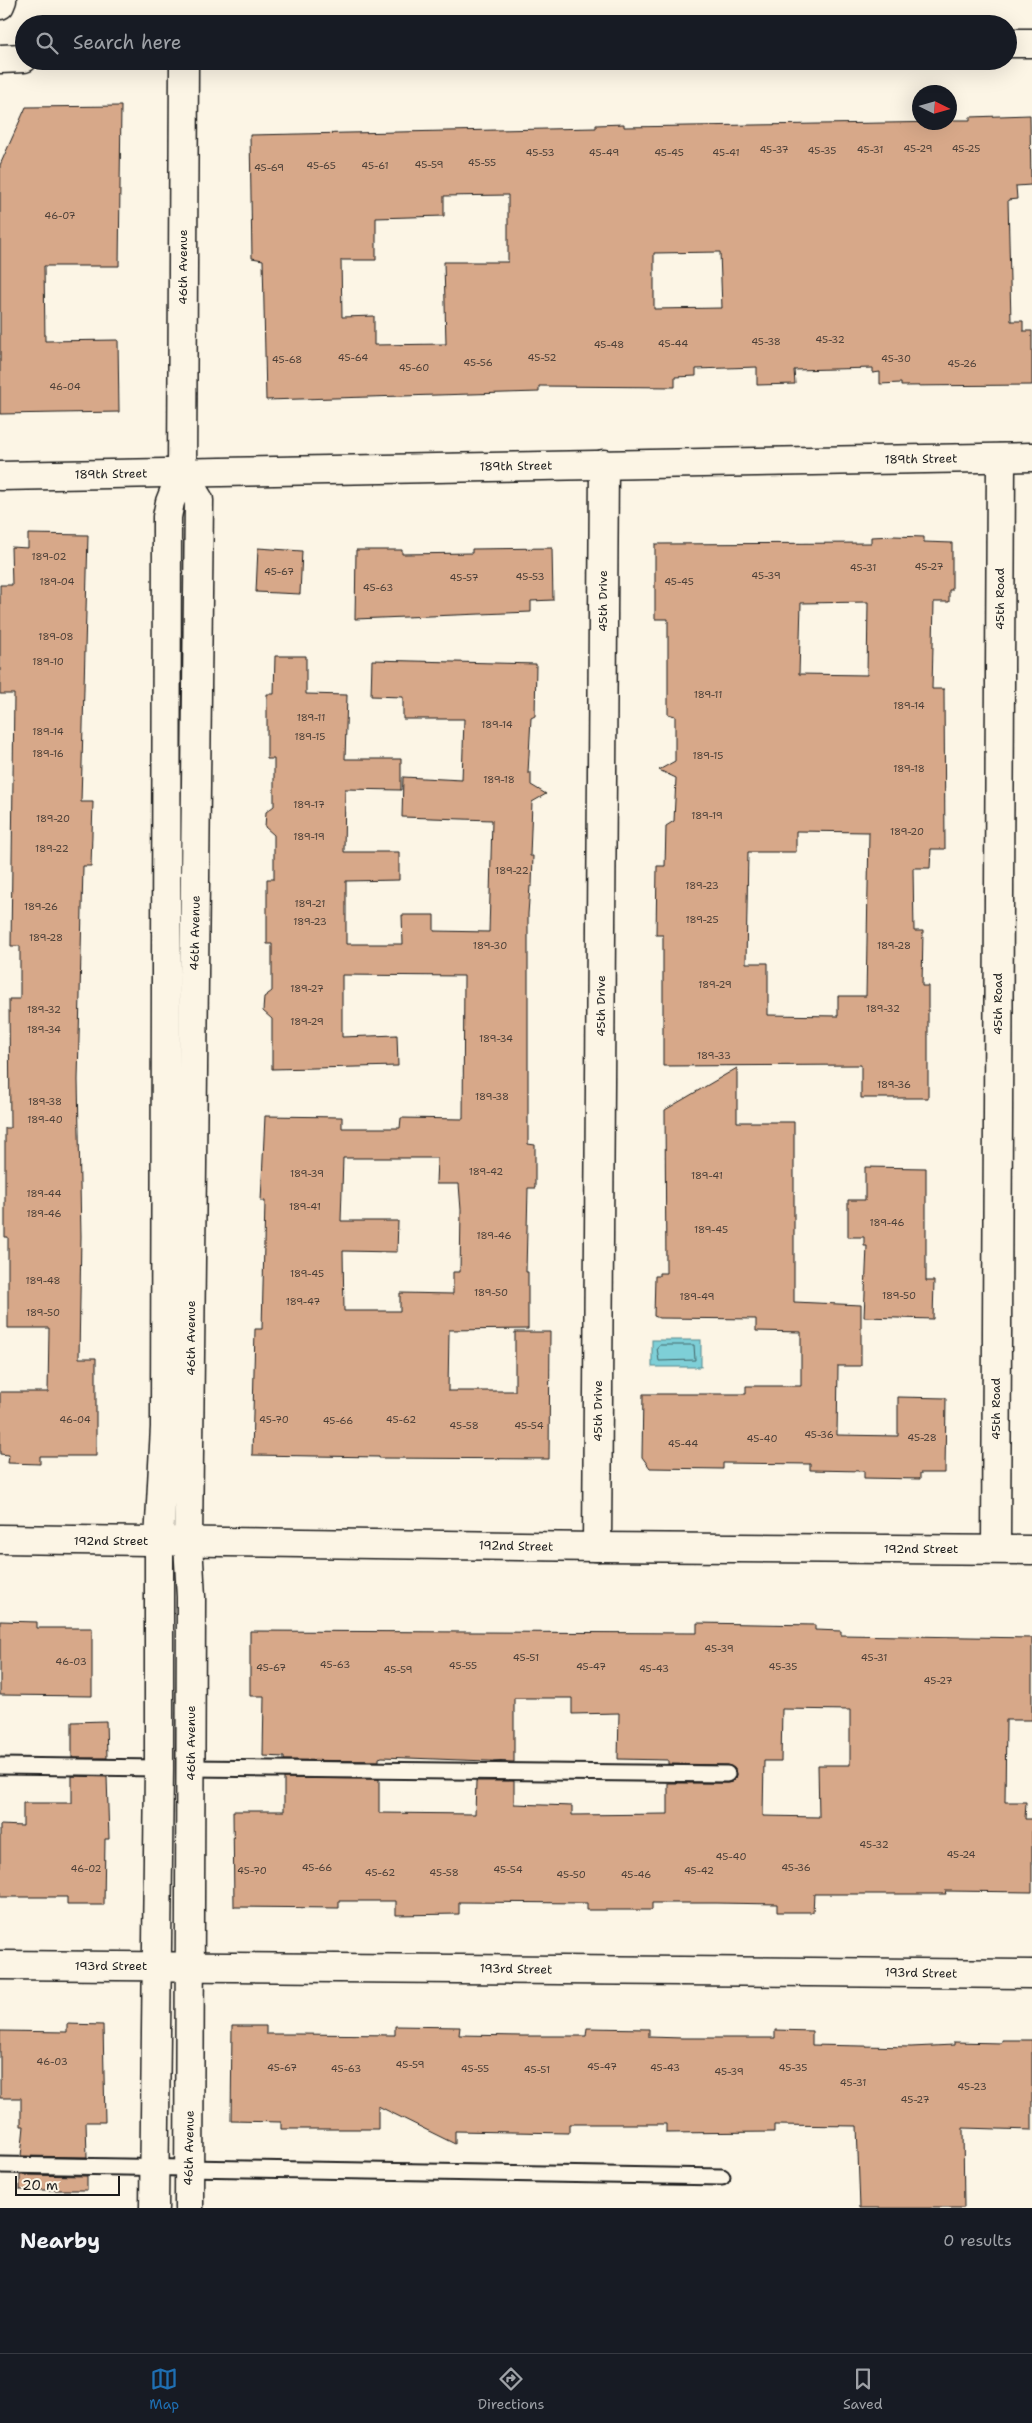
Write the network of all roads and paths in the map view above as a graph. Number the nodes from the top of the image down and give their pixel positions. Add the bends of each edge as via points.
1 (2, 0) edge
2 (0, 5) edge
3 (1017, 43) edge
4 (1032, 43) edge
5 (15, 58) edge
6 (0, 59) edge
7 (184, 70) edge
8 (1032, 457) edge
9 (1001, 458) junction
10 (604, 464) junction
11 (182, 472) junction
12 (0, 476) edge
13 (168, 780) junction
14 (197, 780) junction
15 (166, 958) junction
16 (195, 959) junction
17 (180, 1150) junction
18 (0, 1539) edge
19 (159, 1541) junction
20 (188, 1543) junction
21 (597, 1547) junction
22 (996, 1549) junction
23 (1032, 1550) edge
24 (0, 1766) edge
25 (159, 1768) junction
26 (191, 1768) junction
27 (727, 1774) dead end
28 (0, 1965) edge
29 (155, 1966) junction
30 (191, 1966) junction
31 (1032, 1974) edge
32 (0, 2165) edge
33 (154, 2167) junction
34 (189, 2168) junction
35 (722, 2177) dead end
36 (154, 2208) edge
37 (189, 2208) edge

1 - 2 street
3 - 4 street
5 - 6 street
7 - 11 street, 46th Avenue
8 - 9 street, 189th Street
9 - 10 street, 189th Street
9 - 22 street, 45th Road
10 - 11 street, 189th Street
10 - 21 street, 45th Drive
11 - 12 street, 189th Street
11 - 13 street, 46th Avenue via 167,517
11 - 14 street, 46th Avenue via 199,500
13 - 14 street
13 - 15 street, 46th Avenue
14 - 16 street, 46th Avenue
15 - 16 street
15 - 17 street, 46th Avenue
16 - 17 street, 46th Avenue
17 - 19 street, 46th Avenue
17 - 20 street, 46th Avenue
18 - 19 street, 192nd Street
19 - 20 street, 192nd Street
19 - 25 street, 46th Avenue
20 - 21 street, 192nd Street
20 - 26 street, 46th Avenue
21 - 22 street, 192nd Street
22 - 23 street, 192nd Street
24 - 25 lane
25 - 29 street, 46th Avenue
26 - 27 lane
26 - 30 street, 46th Avenue
28 - 29 street, 193rd Street
29 - 30 street, 193rd Street
29 - 33 street, 46th Avenue
30 - 31 street, 193rd Street
30 - 34 street, 46th Avenue
32 - 33 lane
33 - 34 lane
33 - 36 street, 46th Avenue
34 - 35 lane
34 - 37 street, 46th Avenue

